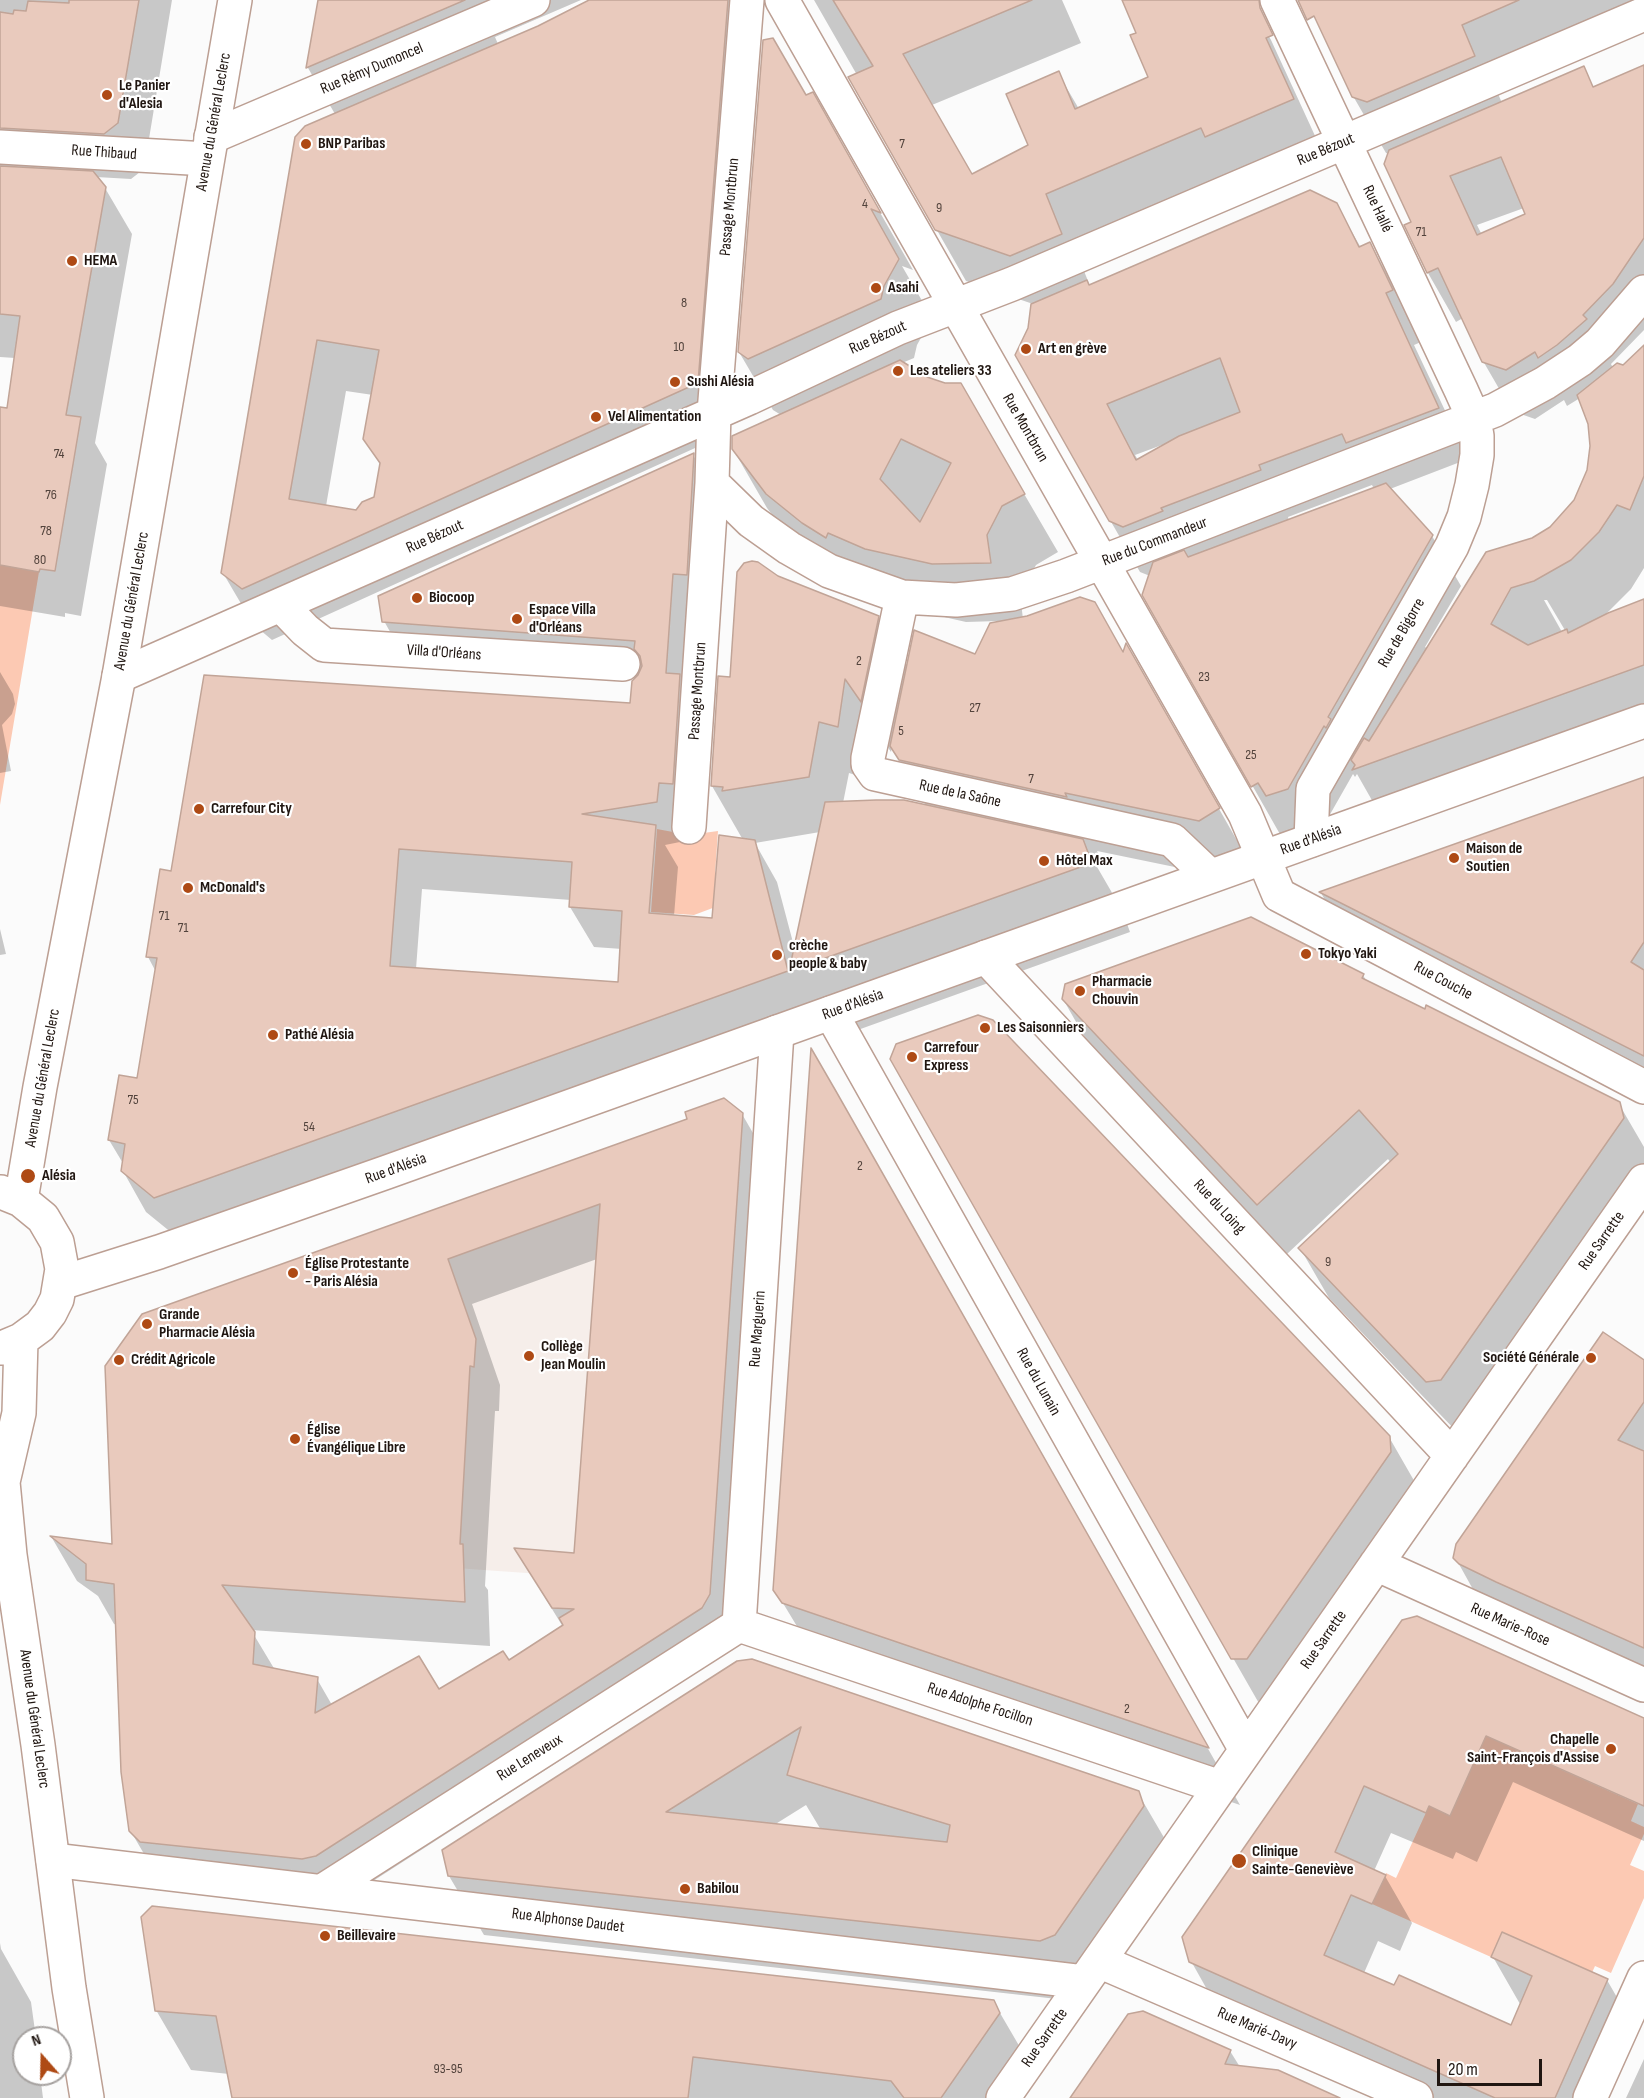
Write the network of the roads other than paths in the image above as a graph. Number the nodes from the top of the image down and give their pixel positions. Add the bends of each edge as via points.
1 (235, 0) edge
2 (533, 0) edge
3 (747, 0) edge
4 (782, 0) edge
5 (1277, 0) edge
6 (1644, 14) edge
7 (1345, 142) junction
8 (0, 147) edge
9 (209, 148) junction
10 (1644, 292) edge
11 (956, 306) junction
12 (714, 413) junction
13 (1474, 419) junction
14 (712, 483) junction
15 (1101, 562) junction
16 (902, 597) junction
17 (281, 605) junction
18 (623, 664) dead end
19 (119, 676) junction
20 (1644, 721) edge
21 (689, 827) dead end
22 (1311, 840) junction
23 (1263, 858) junction
24 (1210, 876) junction
25 (986, 957) junction
26 (831, 1013) junction
27 (777, 1032) junction
28 (1644, 1087) edge
29 (1644, 1181) edge
30 (11, 1196) edge
31 (61, 1283) junction
32 (11, 1344) edge
33 (1452, 1456) junction
34 (1376, 1564) junction
35 (739, 1625) junction
36 (1644, 1685) edge
37 (1246, 1750) junction
38 (1220, 1787) junction
39 (53, 1860) junction
40 (321, 1892) junction
41 (1091, 1971) junction
42 (1644, 1978) edge
43 (87, 2098) edge
44 (1003, 2098) edge
45 (1416, 2098) edge
46 (1590, 2098) edge

1 - 9 street, Avenue du Général Leclerc
2 - 9 street, Rue Rémy Dumoncel
3 - 12 street, Passage Montbrun
4 - 11 street, Rue Montbrun
5 - 7 street, Rue Hallé
6 - 7 street, Rue Bézout
7 - 11 street, Rue Bézout
7 - 13 street, Rue Hallé
8 - 9 street, Rue Thibaud
9 - 19 street, Avenue du Général Leclerc
10 - 13 street, Rue du Commandeur via 1580,360 1529,392
11 - 12 street, Rue Bézout via 898,328
11 - 15 street, Rue Montbrun
12 - 14 street
12 - 17 street, Rue Bézout
13 - 15 street, Rue du Commandeur
13 - 22 street, Rue de Bigorre via 1477,455 1464,517 1452,546 1313,789
14 - 16 street, Rue du Commandeur via 751,520 789,548 829,571
14 - 21 street, Passage Montbrun
15 - 16 street, Rue du Commandeur via 1012,594 957,600
15 - 23 street, Rue Montbrun via 1245,814
16 - 24 street, Rue de la Saône via 868,758 875,774 1172,840
17 - 18 street, Villa d'Orléans via 324,645
17 - 19 street, Rue Bézout
19 - 30 street, Avenue du Général Leclerc via 40,1087
20 - 22 street, Rue d'Alésia
22 - 23 street, Rue d'Alésia
23 - 24 street, Rue d'Alésia
23 - 28 street, Rue Couche via 1279,895
24 - 25 street, Rue d'Alésia
25 - 26 street, Rue d'Alésia
25 - 33 street, Rue du Loing
26 - 27 street, Rue d'Alésia
26 - 37 street, Rue du Lunain
27 - 31 street, Rue d'Alésia via 356,1183
27 - 35 street, Rue Marguerin
29 - 33 street, Rue Sarrette
30 - 31 street via 33,1208 51,1229 60,1256
31 - 32 street via 57,1299 40,1326
32 - 39 street, Avenue du Général Leclerc via 19,1413 3,1482
33 - 34 street, Rue Sarrette
34 - 36 street, Rue Marie-Rose
34 - 37 street, Rue Sarrette
35 - 38 street, Rue Adolphe Focillon
35 - 40 street, Rue Leneveux
37 - 38 street, Rue Sarrette
38 - 41 street, Rue Sarrette
39 - 40 street, Rue Alphonse Daudet
39 - 43 street, Avenue du Général Leclerc
40 - 41 street, Rue Alphonse Daudet
41 - 44 street, Rue Sarrette
41 - 45 street, Rue Marié-Davy
42 - 46 street

